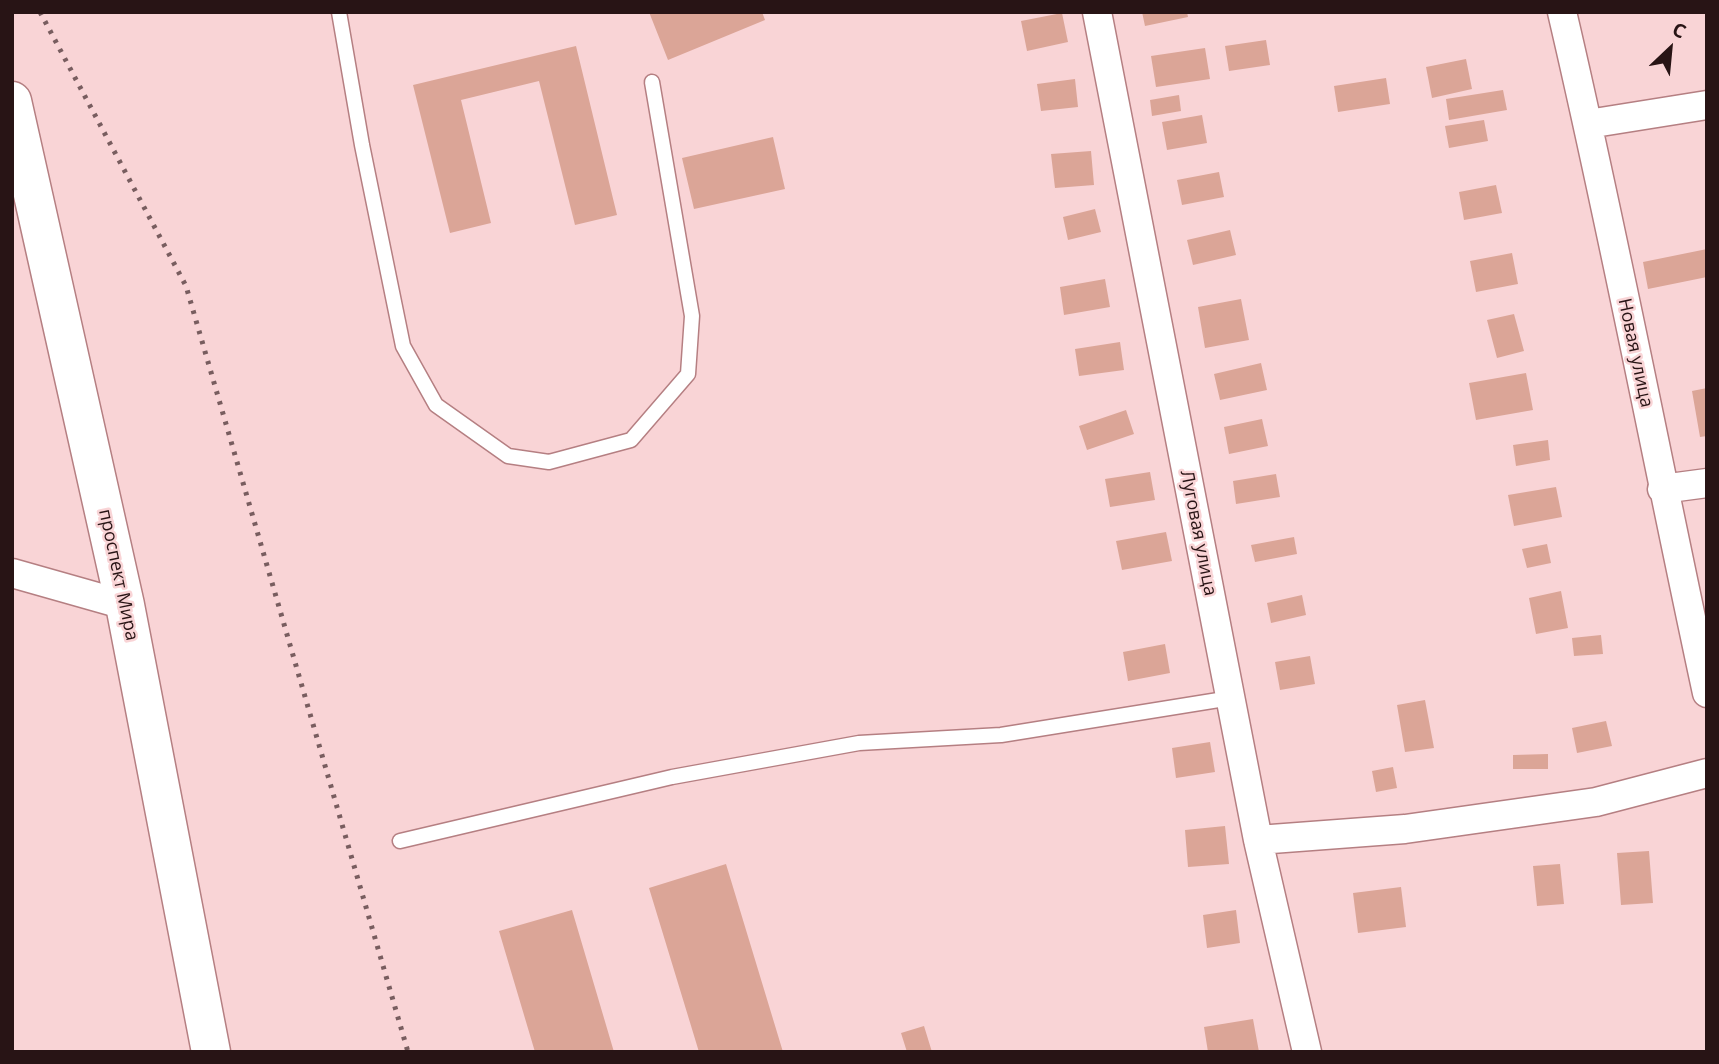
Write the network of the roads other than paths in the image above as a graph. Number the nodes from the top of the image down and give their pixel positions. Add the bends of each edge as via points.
1 (340, 12) edge
2 (1097, 12) edge
3 (1562, 12) edge
4 (652, 82) dead end
5 (12, 101) edge
6 (1707, 105) edge
7 (1588, 124) junction
8 (1707, 483) edge
9 (1662, 489) junction
10 (12, 573) edge
11 (125, 605) junction
12 (1707, 693) edge
13 (1231, 698) junction
14 (1707, 773) edge
15 (400, 841) dead end
16 (1258, 841) junction
17 (211, 1052) edge
18 (1307, 1052) edge

1 - 4 lane via 403,346 436,405 508,456 549,462 631,440 688,373 692,316
2 - 13 street, Луговая улица
3 - 7 street, Новая улица
5 - 11 main road, проспект Мира
6 - 7 street
7 - 9 street, Новая улица
8 - 9 street
9 - 12 street, Новая улица
10 - 11 street
11 - 17 main road, проспект Мира
13 - 15 lane via 1001,735 859,743 672,777
13 - 16 street, Луговая улица
14 - 16 street via 1596,802 1405,829
16 - 18 street, Луговая улица

